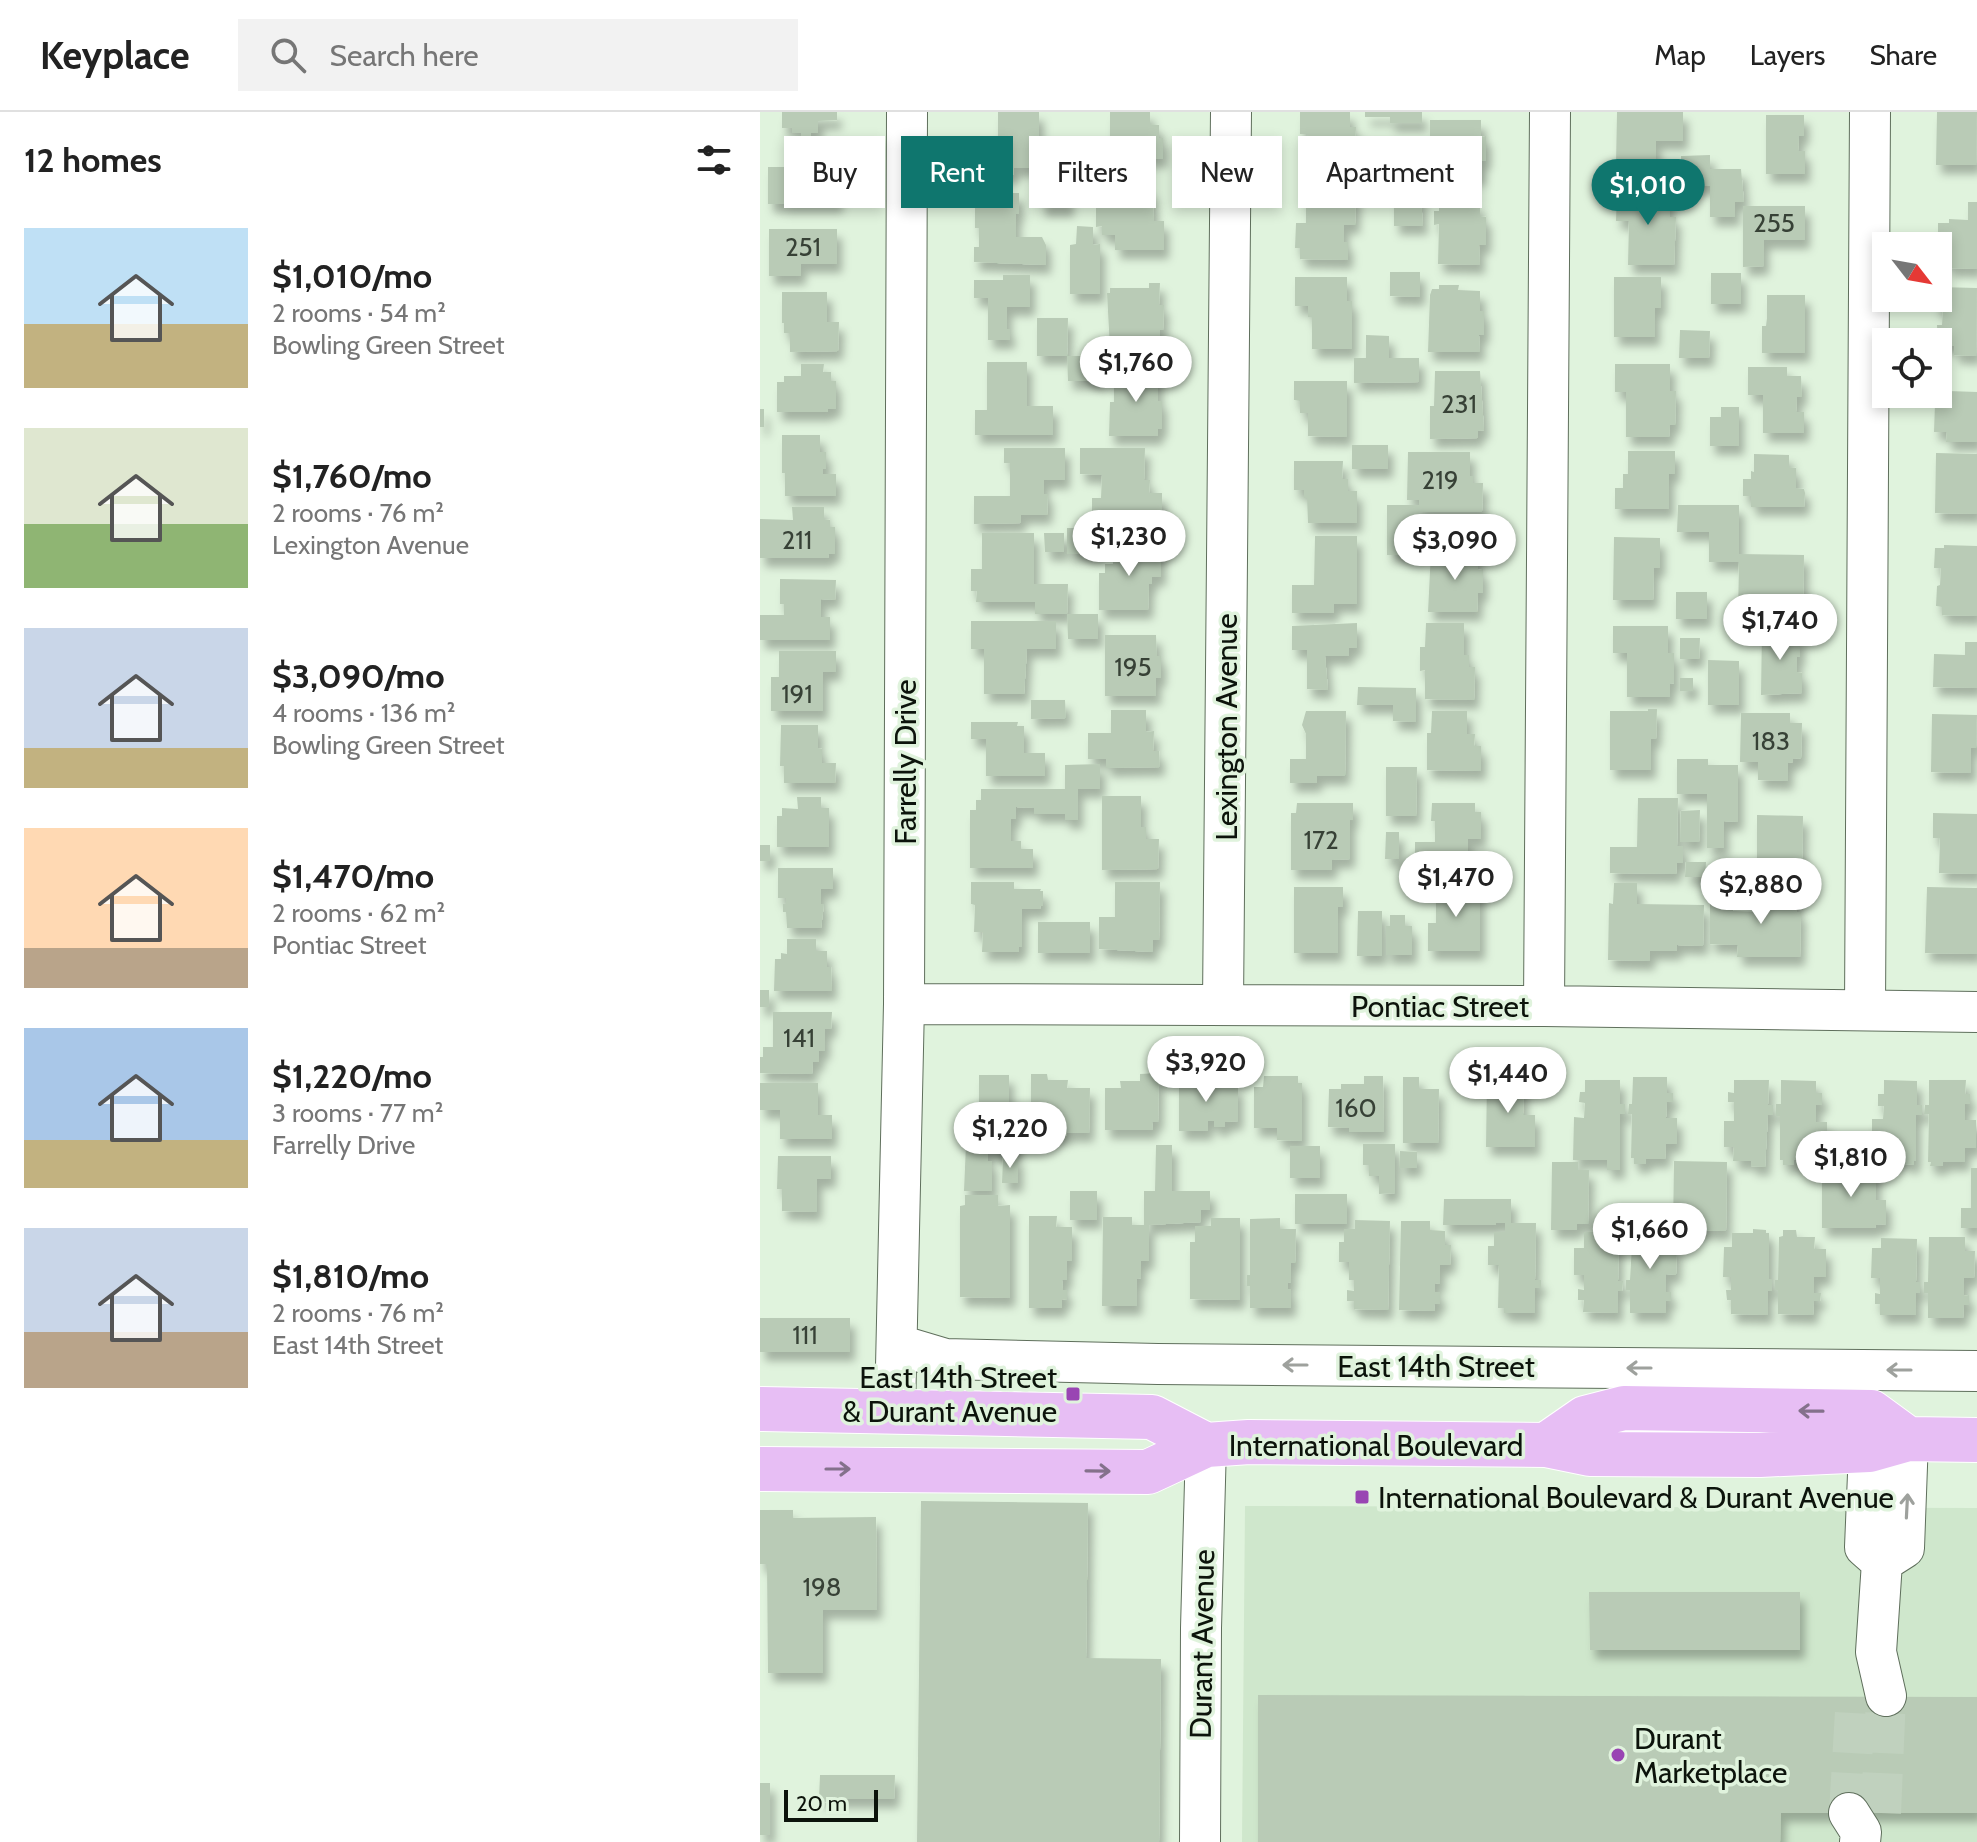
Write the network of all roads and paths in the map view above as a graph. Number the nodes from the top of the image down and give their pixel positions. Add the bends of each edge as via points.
1 (907, 112) edge
2 (1231, 112) edge
3 (1550, 112) edge
4 (1870, 112) edge
5 (904, 1004) junction
6 (1223, 1005) junction
7 (1544, 1006) junction
8 (1865, 1010) junction
9 (1977, 1012) edge
10 (898, 1345) junction
11 (1977, 1371) edge
12 (760, 1409) edge
13 (895, 1412) junction
14 (1977, 1440) edge
15 (1889, 1444) junction
16 (1206, 1445) junction
17 (760, 1469) edge
18 (1871, 1696) tunnel mouth
19 (1200, 1842) edge

1 - 5 street, Farrelly Drive
2 - 6 street, Lexington Avenue
3 - 7 street
4 - 8 street
5 - 6 street, Pontiac Street
5 - 10 street, Farrelly Drive
6 - 7 street, Pontiac Street
7 - 8 street, Pontiac Street
8 - 9 street, Pontiac Street
11 -> 10 street, East 14th Street via 945,1359
10 - 13 street, Farrelly Drive
12 - 13 main road
13 - 16 main road via 1152,1417
14 - 15 main road, International Boulevard
15 - 16 main road, International Boulevard via 1760,1455 1590,1454 1546,1445
15 - 18 street via 1865,1547 1882,1562
17 -> 16 main road via 1148,1472
16 - 19 street, Durant Avenue

